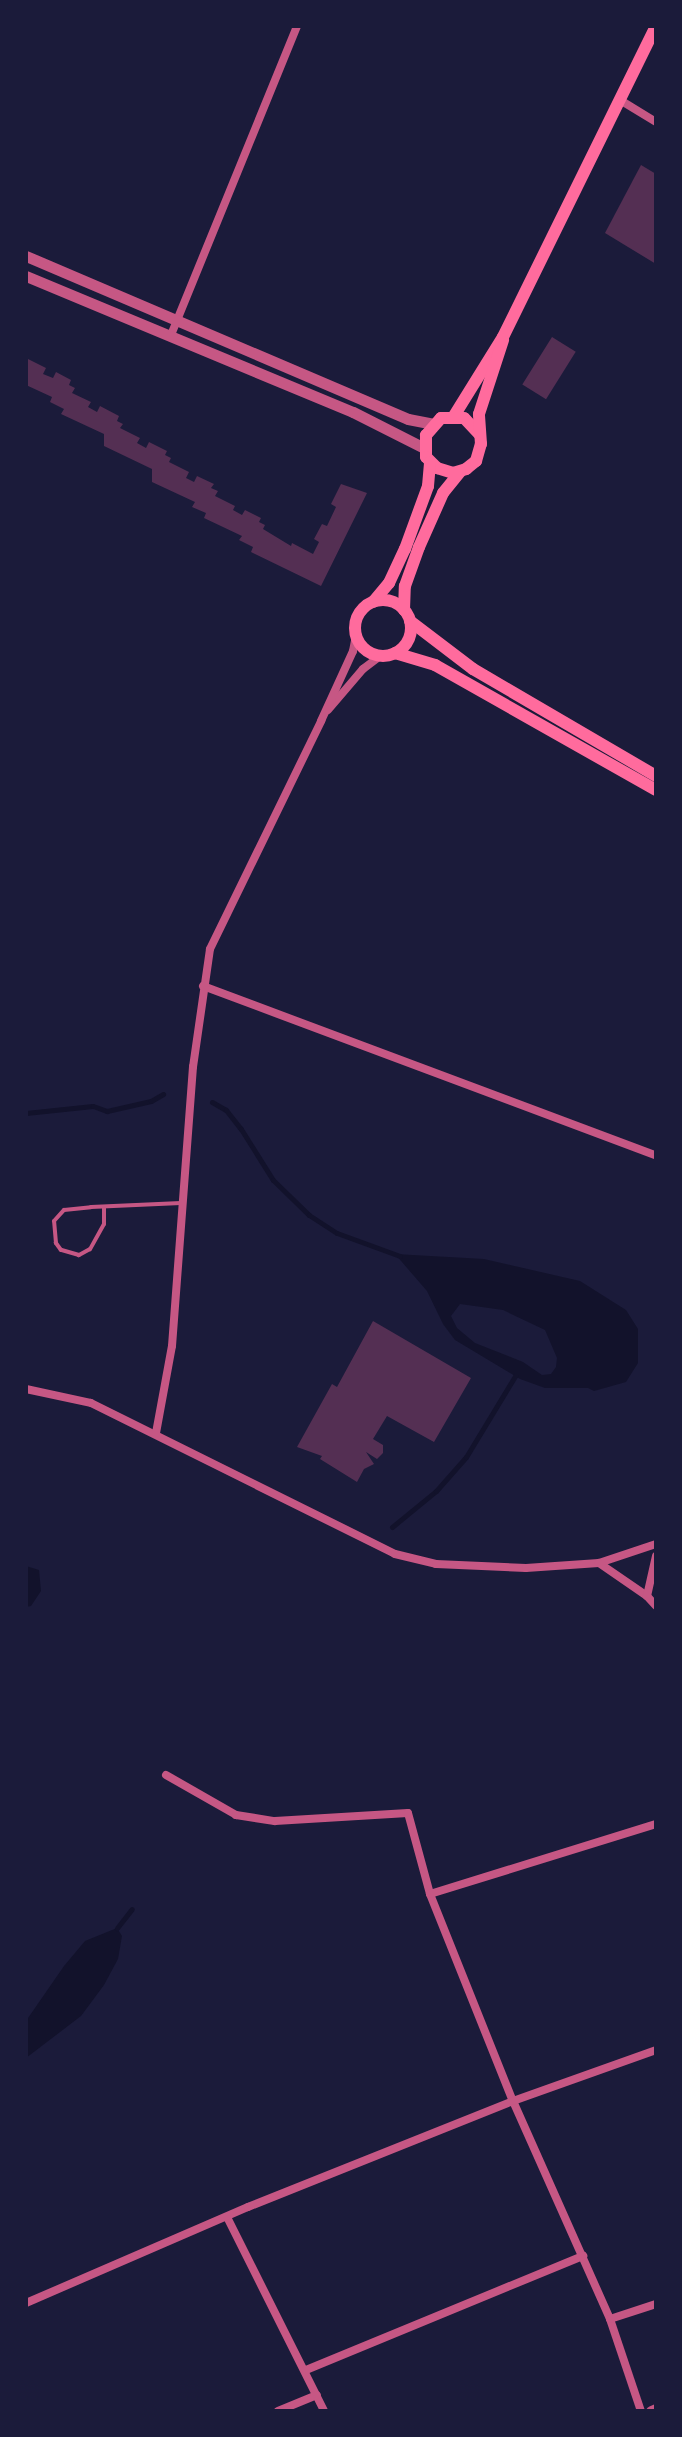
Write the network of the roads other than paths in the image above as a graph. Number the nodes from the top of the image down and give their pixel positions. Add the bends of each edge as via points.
1 (297, 26) edge
2 (656, 26) edge
3 (620, 100) junction
4 (656, 122) edge
5 (26, 256) edge
6 (26, 276) edge
7 (178, 319) junction
8 (171, 335) junction
9 (503, 337) junction
10 (454, 416) junction
11 (433, 424) junction
12 (480, 435) junction
13 (424, 448) junction
14 (430, 462) junction
15 (460, 472) junction
16 (373, 602) junction
17 (407, 616) junction
18 (356, 635) junction
19 (395, 653) junction
20 (380, 656) junction
21 (321, 721) junction
22 (656, 776) edge
23 (656, 790) edge
24 (203, 986) junction
25 (656, 1155) edge
26 (183, 1203) junction
27 (104, 1207) junction
28 (26, 1389) edge
29 (156, 1433) junction
30 (656, 1544) edge
31 (656, 1556) edge
32 (599, 1563) junction
33 (647, 1596) junction
34 (656, 1606) edge
35 (166, 1775) dead end
36 (656, 1824) edge
37 (430, 1894) junction
38 (656, 2050) edge
39 (513, 2101) junction
40 (227, 2217) junction
41 (583, 2256) junction
42 (26, 2303) edge
43 (656, 2304) edge
44 (610, 2319) junction
45 (306, 2370) junction
46 (317, 2395) junction
47 (278, 2411) edge
48 (324, 2411) edge
49 (641, 2411) edge

1 - 7 street
2 - 3 main road
3 - 4 street
3 - 9 main road
5 - 7 street
6 - 8 street
7 - 8 street
7 - 11 street via 408,419
8 - 13 street
9 - 10 main road
9 - 12 main road via 481,409
10 - 11 main road
10 - 12 main road via 469,421
11 - 13 main road
12 - 15 main road via 478,458
13 - 14 main road
14 - 15 main road via 443,472
14 - 16 main road via 428,486 405,549
15 - 17 main road via 443,493 419,547 405,586
16 - 17 main road via 391,602
16 - 18 main road via 357,617
17 - 19 main road via 408,640
17 - 22 main road via 473,669
18 - 20 main road via 364,648
18 - 21 street
19 - 20 main road
19 - 23 main road via 435,665
20 - 21 street
21 - 24 street via 210,949
24 - 25 street
24 - 26 street
26 - 27 lane
26 - 29 street via 172,1346
27 - 27 lane via 57,1214 54,1233 61,1250 79,1255 90,1249 104,1224
28 - 29 street via 91,1403
29 - 32 street via 395,1554 436,1564 526,1568
30 - 32 street
31 - 33 street
32 - 33 street
33 - 34 street
35 - 37 street via 236,1815 275,1821 408,1813
36 - 37 street
37 - 39 street
38 - 39 street
39 - 40 street
39 - 41 street
40 - 42 street
40 - 45 street
41 - 44 street
41 - 45 street
43 - 44 street
44 - 49 street
45 - 46 street
46 - 47 street
46 - 48 street

